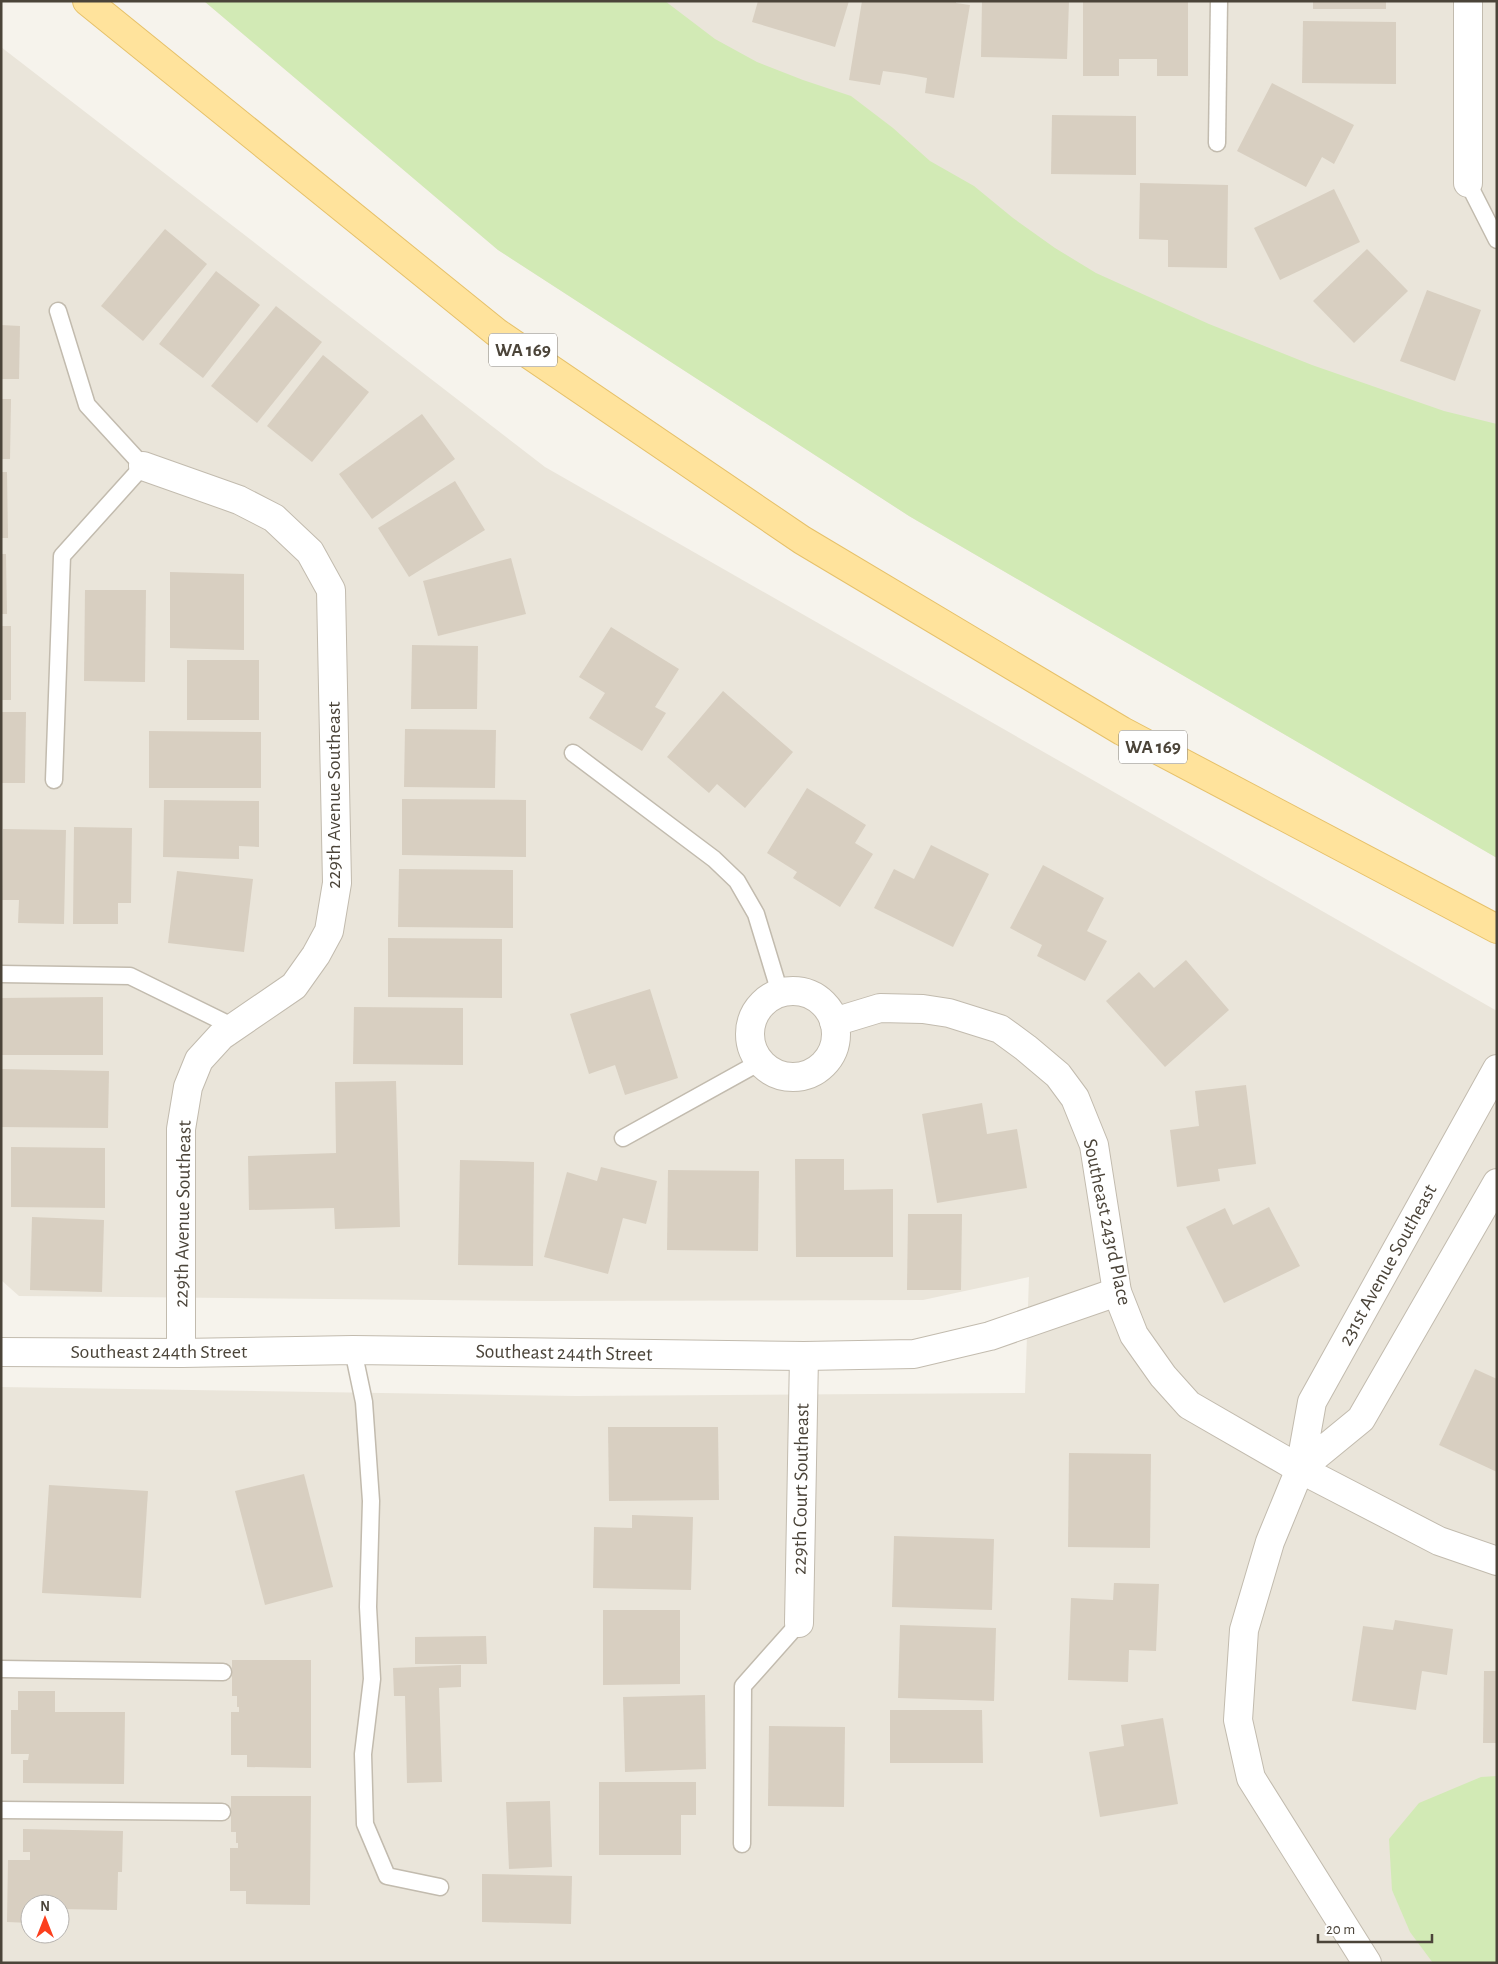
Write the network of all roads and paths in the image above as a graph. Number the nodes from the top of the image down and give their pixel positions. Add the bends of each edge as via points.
1 (87, 1) edge
2 (1219, 1) edge
3 (1468, 1) edge
4 (1218, 143) dead end
5 (1468, 183) joint
6 (1497, 240) edge
7 (58, 311) dead end
8 (143, 466) junction
9 (573, 753) dead end
10 (54, 780) dead end
11 (1497, 929) edge
12 (1, 974) edge
13 (780, 993) junction
14 (834, 1022) junction
15 (234, 1027) junction
16 (760, 1062) junction
17 (1497, 1069) edge
18 (623, 1138) dead end
19 (1497, 1183) edge
20 (1117, 1292) junction
21 (353, 1350) junction
22 (1, 1352) edge
23 (181, 1353) junction
24 (804, 1356) junction
25 (1300, 1469) junction
26 (1497, 1561) edge
27 (799, 1623) joint
28 (1, 1669) edge
29 (223, 1672) dead end
30 (1, 1810) edge
31 (222, 1812) dead end
32 (742, 1844) dead end
33 (440, 1887) dead end
34 (1368, 1963) edge

1 - 11 main road, WA 169 via 496,332 802,540 1122,731
2 - 4 lane
3 - 5 street
5 - 6 lane
7 - 8 lane via 87,405
8 - 10 lane via 62,556
8 - 15 street, 229th Avenue Southeast via 239,500 274,518 310,552 331,590 337,883 329,931 294,986
9 - 13 lane via 714,858 736,881 756,914
12 - 15 lane via 130,976
13 - 14 street via 797,991 814,996 826,1007
13 - 16 street via 766,1001 755,1014 750,1030 752,1047
14 - 16 street via 836,1038 832,1055 806,1076 789,1078
14 - 20 street, Southeast 243rd Place via 880,1008 949,1013 1000,1029 1058,1075 1075,1098 1094,1145
15 - 23 street, 229th Avenue Southeast via 199,1060 188,1087 181,1129
16 - 18 lane
17 - 25 street, 231st Avenue Southeast via 1312,1402
19 - 25 street, 231st Avenue Southeast via 1361,1419
20 - 24 street, Southeast 244th Street via 990,1336 914,1354
20 - 25 street, Southeast 243rd Place via 1134,1335 1163,1376 1189,1405
21 - 23 street, Southeast 244th Street
21 - 24 street, Southeast 244th Street
21 - 33 lane via 364,1402 371,1502 368,1607 372,1679 363,1754 365,1824 388,1876
22 - 23 street, Southeast 244th Street
24 - 27 street, 229th Court Southeast
25 - 26 street, Southeast 243rd Place via 1439,1541
25 - 34 street, 231st Avenue Southeast via 1270,1542 1244,1630 1238,1720 1251,1778
27 - 32 lane via 743,1686
28 - 29 lane
30 - 31 lane

